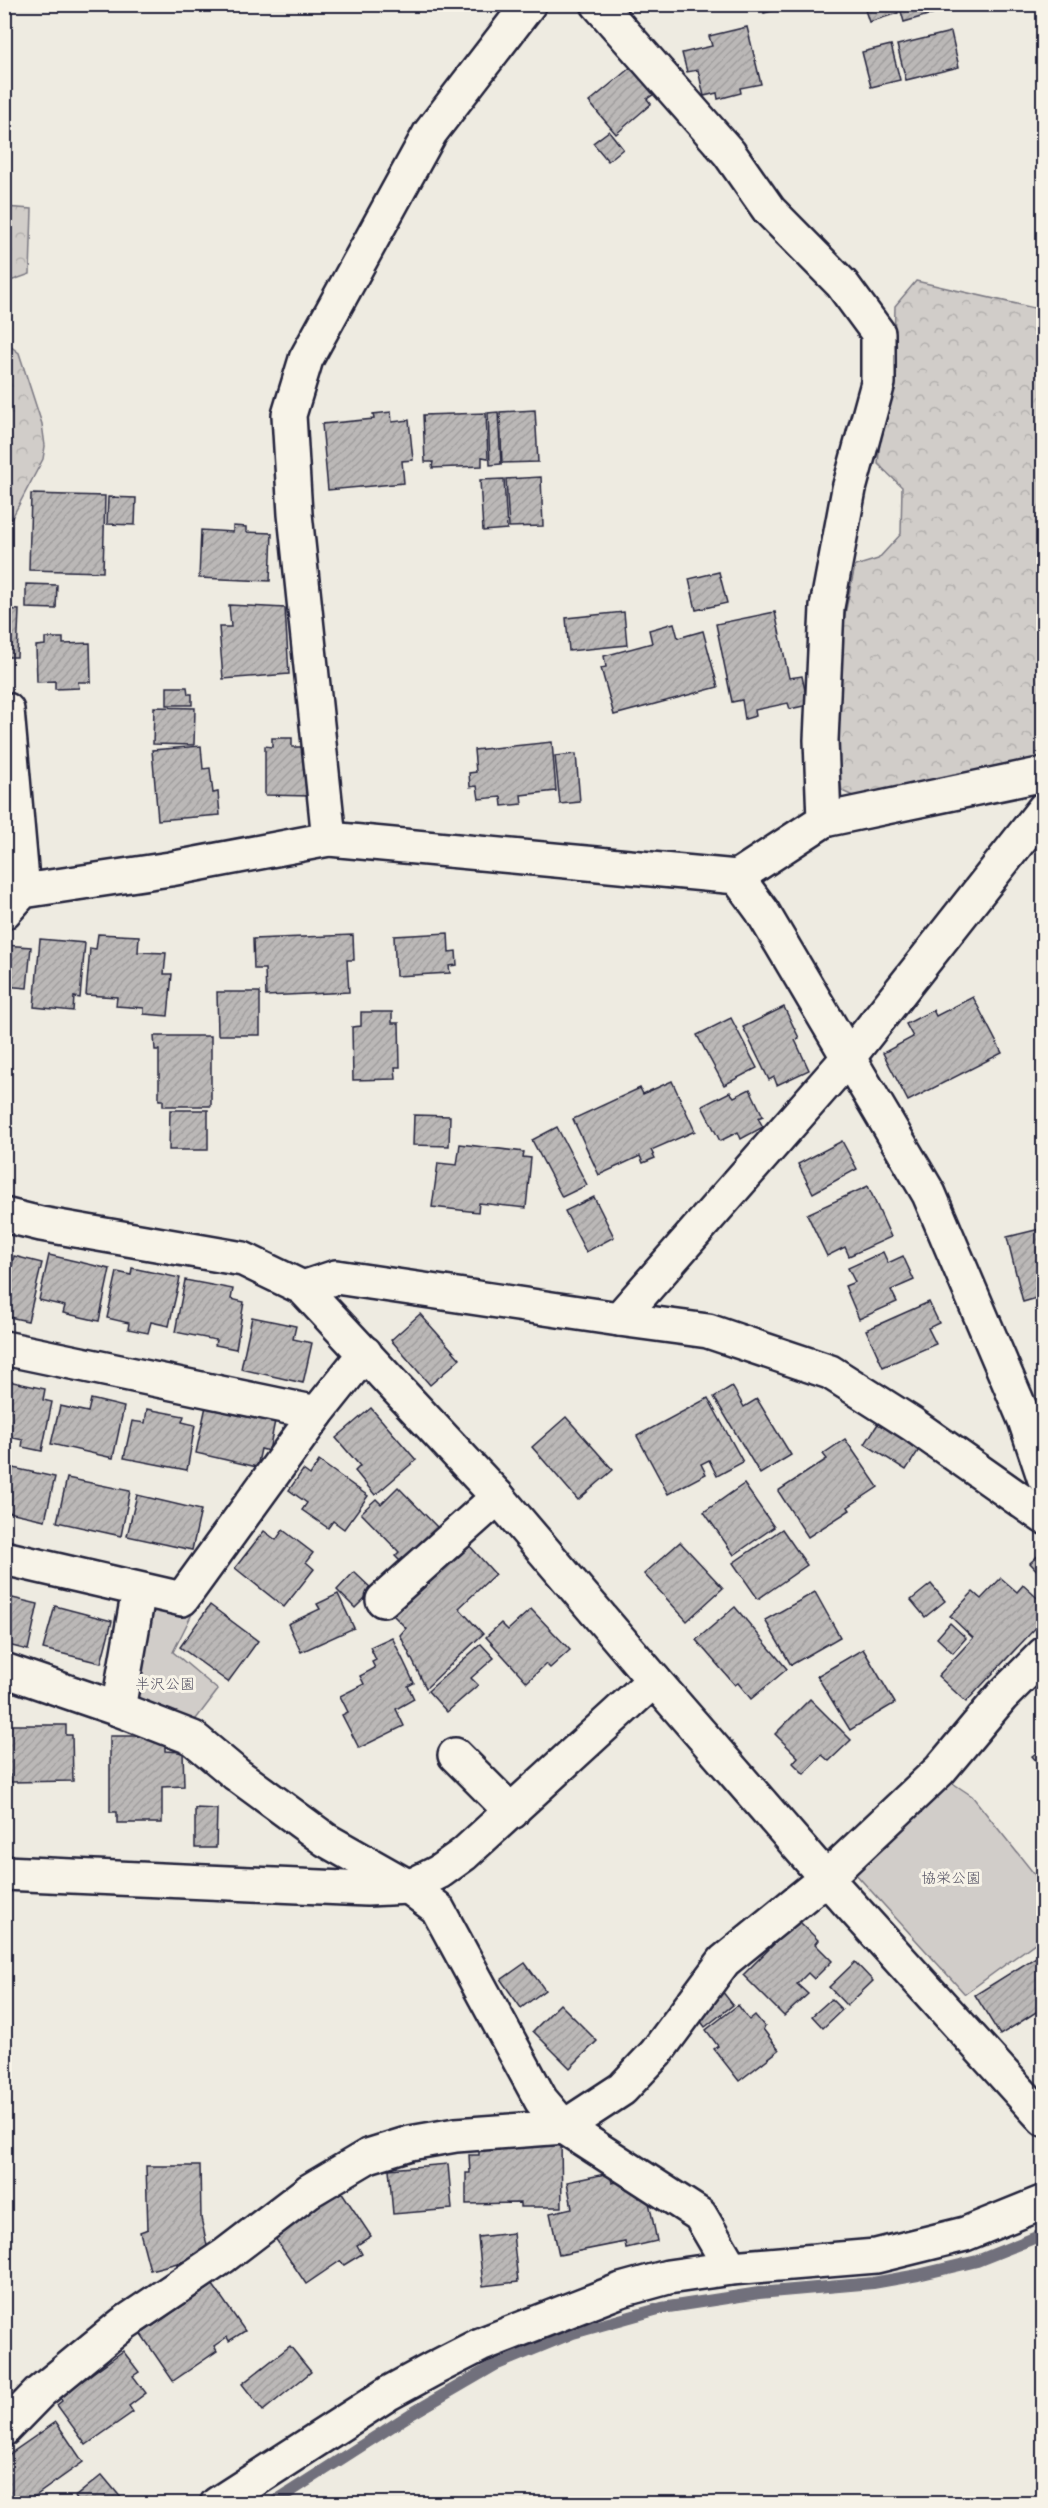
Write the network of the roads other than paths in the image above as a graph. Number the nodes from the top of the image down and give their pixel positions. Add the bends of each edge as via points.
1 (529, 4) edge
2 (598, 4) edge
3 (7, 710) dead end
4 (1044, 774) edge
5 (1044, 809) edge
6 (824, 820) junction
7 (329, 839) junction
8 (737, 877) junction
9 (14, 902) edge
10 (848, 1058) junction
11 (4, 1215) edge
12 (303, 1288) junction
13 (619, 1319) junction
14 (4, 1348) edge
15 (365, 1353) junction
16 (317, 1413) junction
17 (1044, 1477) edge
18 (498, 1497) junction
19 (1044, 1517) edge
20 (4, 1558) edge
21 (139, 1590) junction
22 (383, 1600) dead end
23 (1044, 1654) edge
24 (4, 1670) edge
25 (654, 1680) junction
26 (118, 1709) junction
27 (455, 1755) dead end
28 (512, 1812) junction
29 (4, 1873) edge
30 (826, 1878) junction
31 (409, 1887) junction
32 (1044, 2119) edge
33 (564, 2127) junction
34 (1044, 2202) edge
35 (731, 2268) junction
36 (4, 2429) edge
37 (217, 2504) edge

1 - 7 street via 430,133 306,359 289,415 295,514
2 - 6 street via 729,153 769,210 842,284 878,333 878,383 849,489 827,607 821,740
3 - 9 street
4 - 6 street
5 - 10 street
6 - 8 street
7 - 8 street
7 - 9 street
8 - 10 street via 762,911
10 - 13 street
10 - 17 street via 930,1194 1025,1420
11 - 12 street via 243,1259
12 - 13 street via 336,1277
12 - 15 street
13 - 19 street via 708,1332 830,1372
14 - 16 street
15 - 16 street
15 - 18 street
16 - 21 street via 182,1599
18 - 22 street
18 - 25 street
20 - 21 street
21 - 26 street
23 - 30 street via 1002,1696 940,1770
24 - 26 street
25 - 28 street
25 - 30 street
26 - 31 street via 193,1738 326,1840
27 - 28 street
28 - 31 street via 456,1860
29 - 31 street via 368,1889
30 - 32 street
30 - 33 street via 724,1961 656,2053 622,2089
31 - 33 street via 437,1908 541,2100
33 - 35 street via 700,2215
33 - 36 street via 456,2135 368,2156 309,2191 224,2256 123,2324 40,2392
34 - 35 street via 965,2234 876,2256
35 - 37 street via 668,2277 621,2290 480,2345 389,2393

